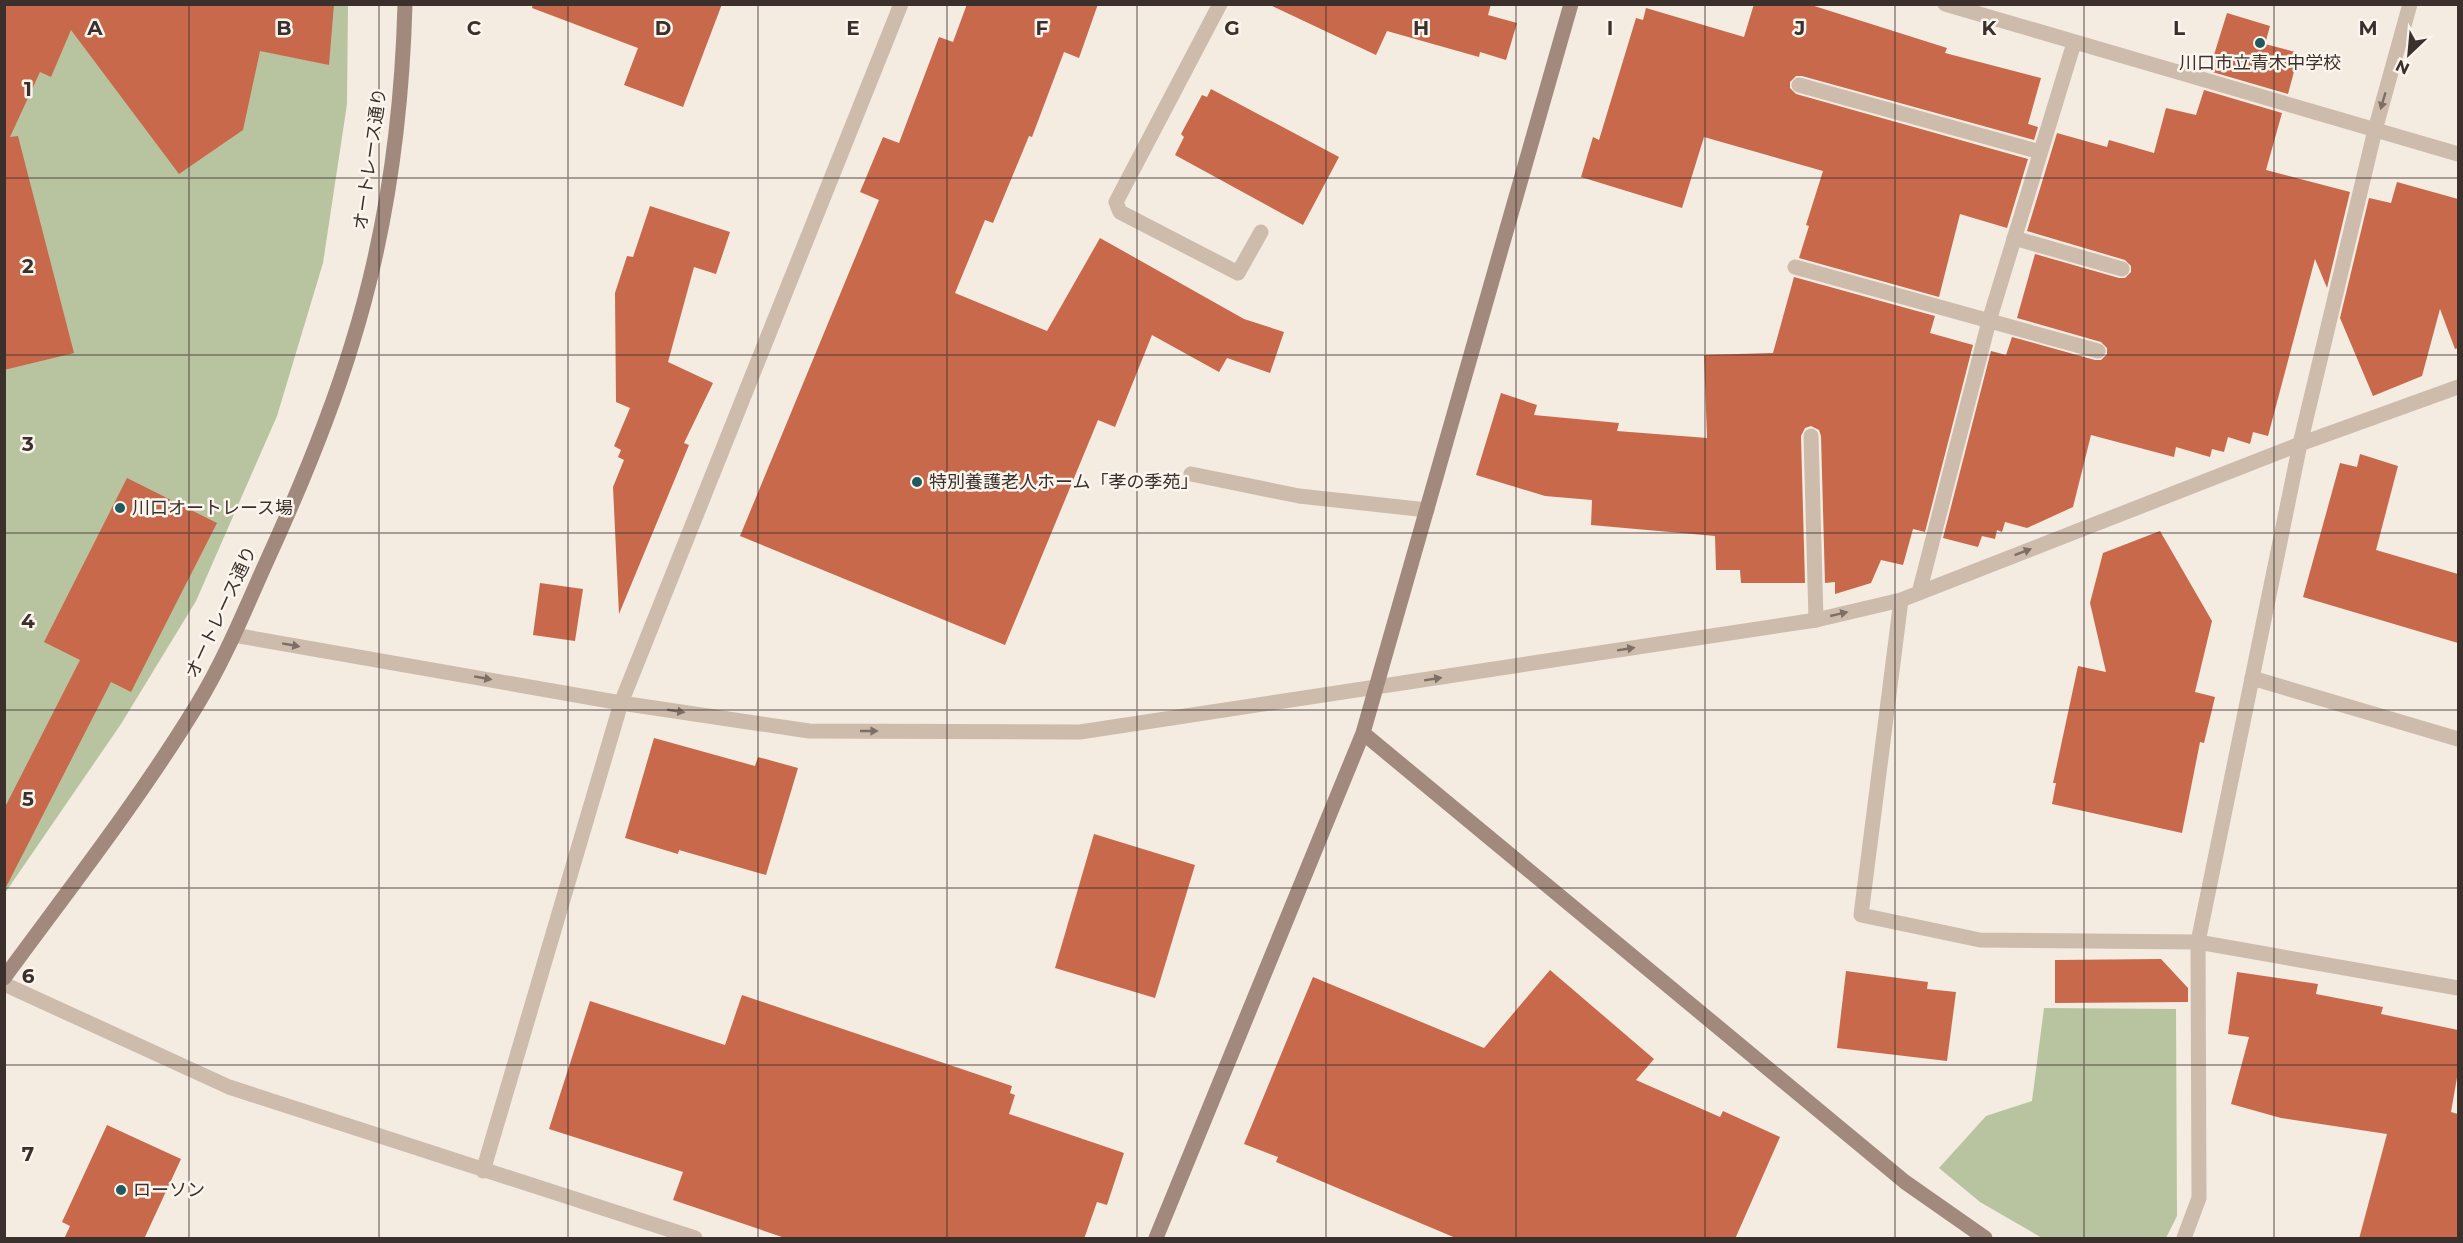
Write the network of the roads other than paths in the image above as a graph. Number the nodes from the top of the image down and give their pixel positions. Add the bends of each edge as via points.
1 (405, 4) edge
2 (901, 4) edge
3 (1220, 4) edge
4 (1571, 4) edge
5 (1945, 4) edge
6 (2410, 4) edge
7 (2074, 43) junction
8 (1799, 85) dead end
9 (2375, 130) junction
10 (2040, 152) junction
11 (2458, 154) edge
12 (1261, 232) dead end
13 (2014, 238) junction
14 (1795, 267) dead end
15 (2122, 269) dead end
16 (1989, 321) junction
17 (2098, 351) dead end
18 (2458, 387) edge
19 (1811, 436) dead end
20 (2300, 444) junction
21 (1191, 474) dead end
22 (1426, 510) junction
23 (1919, 593) junction
24 (1901, 600) junction
25 (1816, 620) junction
26 (234, 635) junction
27 (2252, 678) junction
28 (1375, 688) junction
29 (621, 703) junction
30 (1363, 733) junction
31 (2458, 739) edge
32 (2198, 942) junction
33 (4, 978) edge
34 (4, 984) edge
35 (2458, 988) edge
36 (483, 1171) junction
37 (695, 1239) edge
38 (1156, 1239) edge
39 (1985, 1239) edge
40 (2184, 1239) edge

1 - 26 street, オートレース通り via 397,130 381,225 352,343 290,510
2 - 29 street
3 - 12 street via 1116,202 1120,212 1238,273
4 - 22 street
5 - 7 street
6 -> 9 street
7 - 9 street
7 - 10 street
8 - 10 street
9 - 11 street
9 - 20 street
10 - 13 street
13 - 15 street
13 - 16 street
14 - 16 street
16 - 17 street
16 - 23 street
18 - 20 street
19 - 25 street
23 -> 20 street
20 - 27 street
21 - 22 street via 1299,496
22 - 28 street
23 - 24 street
25 -> 24 street
24 - 32 street via 1861,915 1980,940
28 -> 25 street
26 -> 29 street
26 - 33 street, オートレース通り via 199,702 153,774
27 - 31 street
27 - 32 street
29 -> 28 street via 809,731 1080,732
28 - 30 street
29 - 36 street
30 - 38 street
30 - 39 street via 1905,1182
32 - 35 street
32 - 40 street via 2199,1198
34 - 36 street via 229,1087
36 - 37 street

